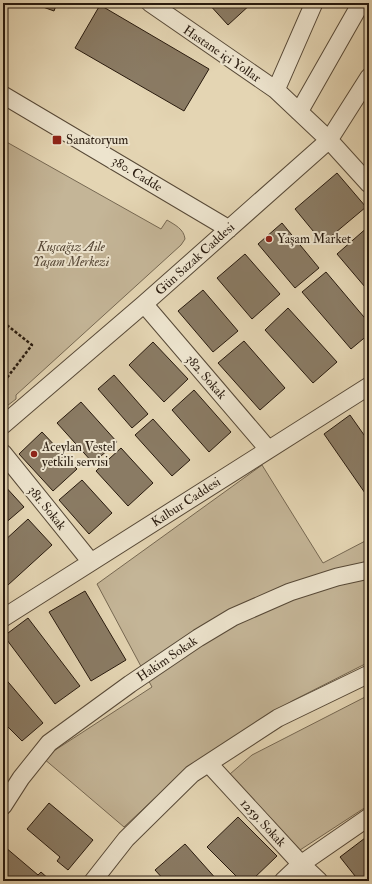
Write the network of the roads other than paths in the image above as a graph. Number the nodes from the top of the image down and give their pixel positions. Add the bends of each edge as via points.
1 (150, 3) edge
2 (314, 3) edge
3 (361, 3) edge
4 (369, 77) edge
5 (276, 90) junction
6 (3, 95) edge
7 (299, 112) junction
8 (329, 140) junction
9 (369, 184) edge
10 (229, 229) junction
11 (144, 304) junction
12 (369, 386) edge
13 (3, 425) edge
14 (268, 449) junction
15 (3, 453) edge
16 (91, 562) junction
17 (369, 570) edge
18 (3, 618) edge
19 (369, 674) edge
20 (209, 764) junction
21 (3, 806) edge
22 (369, 817) edge
23 (301, 864) junction
24 (93, 881) edge
25 (283, 881) edge
26 (319, 881) edge

1 - 5 street, Hastane içi Yollar
2 - 5 street, Hastane içi Yollar
3 - 7 street
4 - 8 street, Gün Sazak Caddesi
5 - 7 street, Hastane içi Yollar
6 - 10 street, 380. Cadde
7 - 8 street, Hastane içi Yollar
8 - 9 street, Hastane içi Yollar
8 - 10 street, Gün Sazak Caddesi
10 - 11 street, Gün Sazak Caddesi
11 - 13 street, Gün Sazak Caddesi
11 - 14 street, 382. Sokak
12 - 14 street, Kalbur Caddesi
14 - 16 street, Kalbur Caddesi
15 - 16 street, 381. Sokak
16 - 18 street, Kalbur Caddesi
17 - 21 street, Hakim Sokak via 290,592 233,616 198,638 48,743
19 - 20 street via 278,718
20 - 23 street, 1259. Sokak
20 - 24 street via 192,774 126,839
22 - 23 street
23 - 25 street
23 - 26 street, 1259. Sokak

